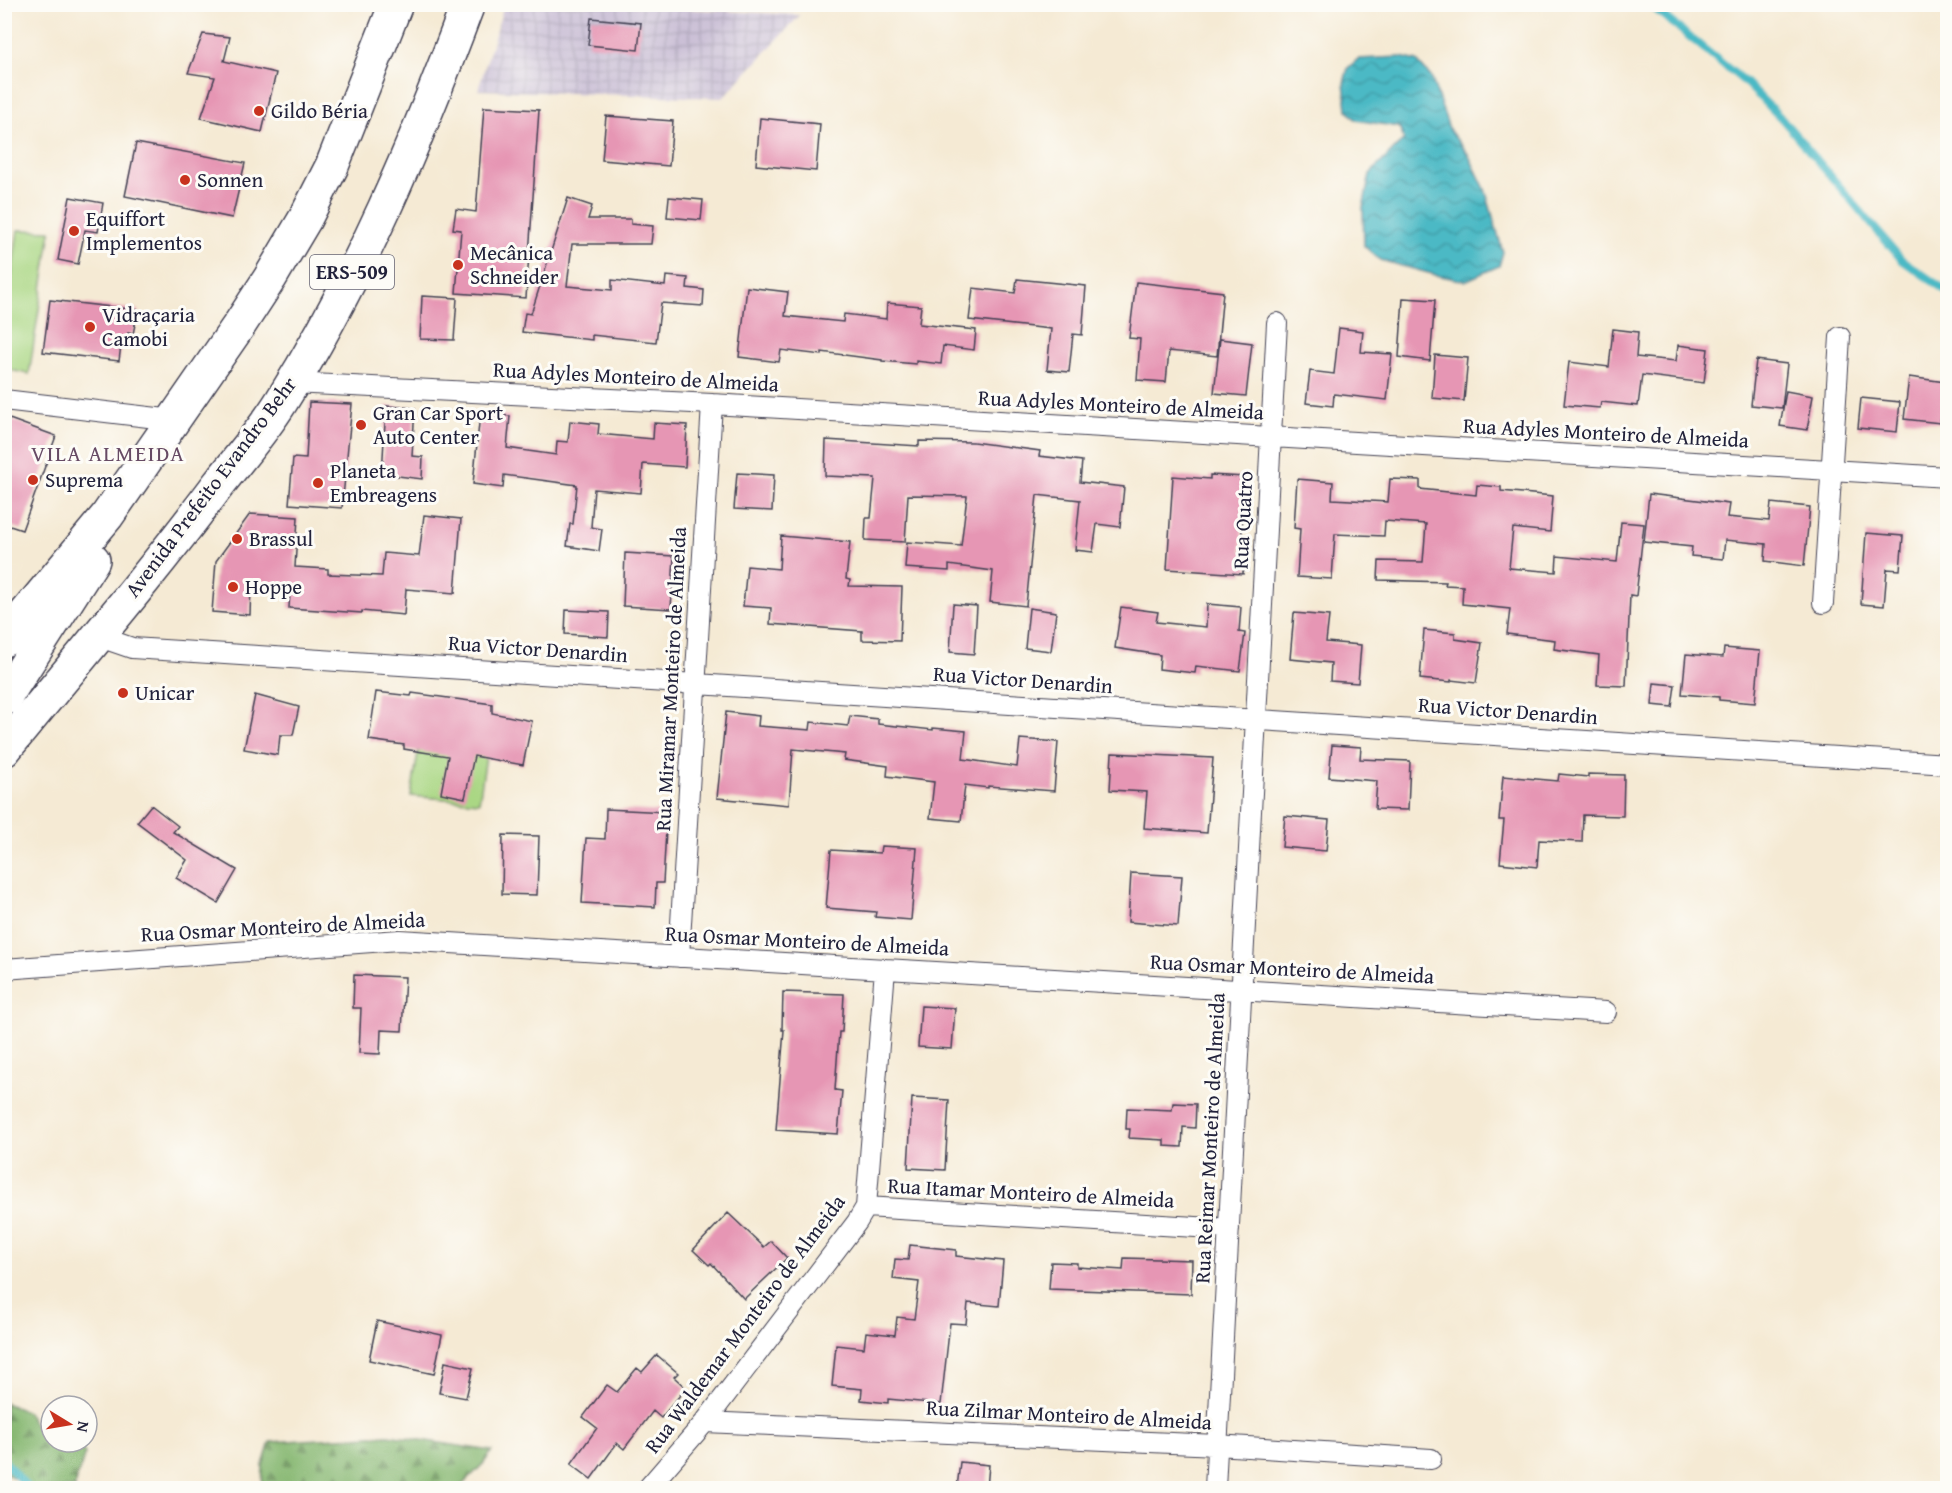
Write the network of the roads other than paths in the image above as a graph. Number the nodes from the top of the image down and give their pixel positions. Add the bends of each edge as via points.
1 (396, 4) edge
2 (468, 4) edge
3 (1277, 323) dead end
4 (1840, 337) dead end
5 (292, 383) junction
6 (4, 400) edge
7 (712, 404) junction
8 (174, 420) junction
9 (1271, 438) junction
10 (1830, 470) junction
11 (1947, 477) edge
12 (107, 516) junction
13 (1823, 603) dead end
14 (98, 636) junction
15 (4, 640) edge
16 (695, 683) junction
17 (4, 699) edge
18 (1256, 719) junction
19 (4, 750) edge
20 (1947, 764) edge
21 (679, 957) junction
22 (4, 969) edge
23 (885, 969) junction
24 (1242, 990) junction
25 (1606, 1012) dead end
26 (866, 1207) junction
27 (1229, 1229) junction
28 (705, 1422) junction
29 (1217, 1445) junction
30 (1431, 1459) dead end
31 (648, 1488) edge
32 (1215, 1488) edge

1 - 8 highway, ERS-509 via 332,165 305,219
2 - 5 highway, Avenida Prefeito Evandro Behr / ERS-509 via 396,184 338,302
3 - 9 street, Rua Quatro
4 - 10 street
5 - 7 street, Rua Adyles Monteiro de Almeida
5 - 14 highway, Avenida Prefeito Evandro Behr / ERS-509 via 195,516
6 - 8 street
7 - 9 street, Rua Adyles Monteiro de Almeida
7 - 16 street, Rua Miramar Monteiro de Almeida
8 - 12 highway, ERS-509
9 - 10 street, Rua Adyles Monteiro de Almeida
9 - 18 street, Rua Quatro
10 - 11 street, Rua Adyles Monteiro de Almeida
10 - 13 street
12 - 15 highway, ERS-509
12 - 17 highway, ERS-509 via 103,545
14 - 16 street, Rua Victor Denardin via 132,648
14 - 19 highway, Avenida Prefeito Evandro Behr / ERS-509
16 - 18 street, Rua Victor Denardin
16 - 21 street, Rua Miramar Monteiro de Almeida
18 - 20 street, Rua Victor Denardin
18 - 24 street, Rua Reimar Monteiro de Almeida
21 - 22 street, Rua Osmar Monteiro de Almeida via 399,940
21 - 23 street, Rua Osmar Monteiro de Almeida
23 - 24 street, Rua Osmar Monteiro de Almeida
23 - 26 street, Rua Waldemar Monteiro de Almeida
24 - 25 street, Rua Osmar Monteiro de Almeida
24 - 27 street, Rua Reimar Monteiro de Almeida
26 - 27 street, Rua Itamar Monteiro de Almeida
26 - 28 street, Rua Waldemar Monteiro de Almeida
27 - 29 street, Rua Reimar Monteiro de Almeida
28 - 29 street, Rua Zilmar Monteiro de Almeida
28 - 31 street, Rua Waldemar Monteiro de Almeida
29 - 30 street, Rua Zilmar Monteiro de Almeida
29 - 32 street, Rua Reimar Monteiro de Almeida

